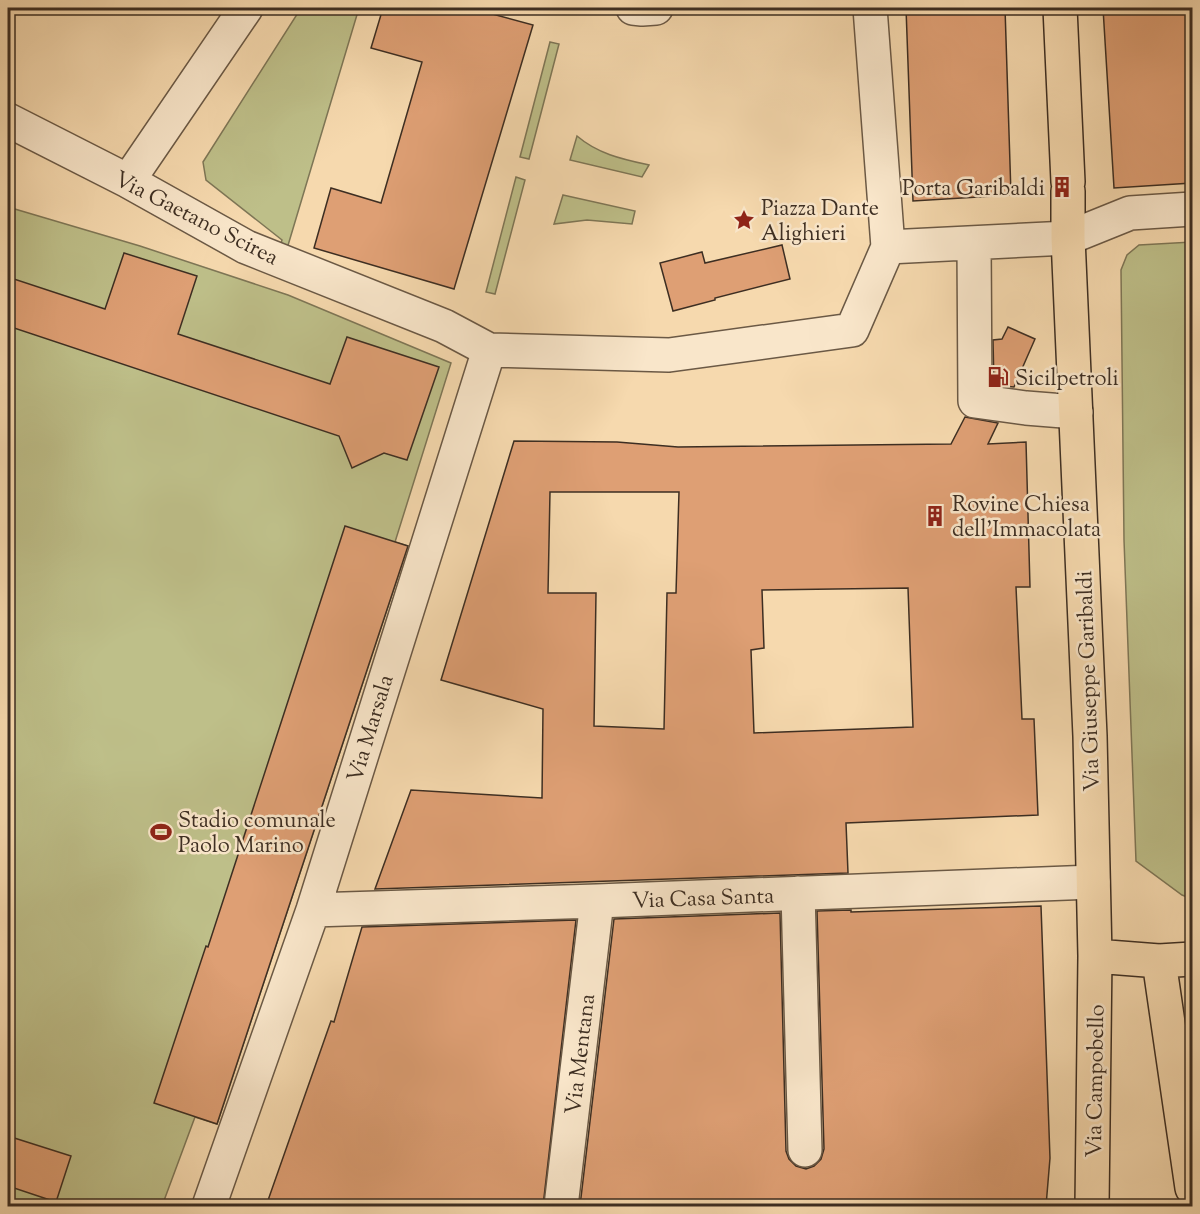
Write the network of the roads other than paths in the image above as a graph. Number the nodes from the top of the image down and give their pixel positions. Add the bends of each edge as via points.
1 (246, 8) edge
2 (633, 8) edge
3 (656, 8) edge
4 (870, 8) edge
5 (1060, 8) edge
6 (8, 120) edge
7 (128, 181) junction
8 (1192, 209) edge
9 (1068, 238) junction
10 (974, 243) junction
11 (888, 247) junction
12 (489, 351) junction
13 (1076, 411) junction
14 (1093, 882) junction
15 (798, 893) junction
16 (597, 901) junction
17 (313, 910) junction
18 (1095, 956) junction
19 (1192, 959) edge
20 (1159, 961) junction
21 (805, 1150) dead end
22 (1192, 1188) edge
23 (209, 1206) edge
24 (561, 1206) edge
25 (1092, 1206) edge

1 - 7 street
2 - 3 street
4 - 11 street
5 - 9 main road, Via Giuseppe Garibaldi
6 - 7 street, Via Gaetano Scirea
7 - 12 street, Via Gaetano Scirea via 246,247 444,326
8 - 9 street via 1130,213
9 - 10 street
9 - 13 main road, Via Giuseppe Garibaldi
10 - 11 street
10 - 13 street via 975,401
11 - 12 street via 852,330 669,356
12 - 17 street, Via Marsala
13 - 14 main road, Via Giuseppe Garibaldi
14 - 15 street, Via Casa Santa
14 - 18 main road, Via Giuseppe Garibaldi
15 - 16 street, Via Casa Santa
15 - 21 street
16 - 17 street, Via Casa Santa
16 - 24 street, Via Mentana
17 - 23 street, Via Marsala
18 - 20 main road
18 - 25 main road, Via Campobello
19 - 20 main road
20 - 22 main road

